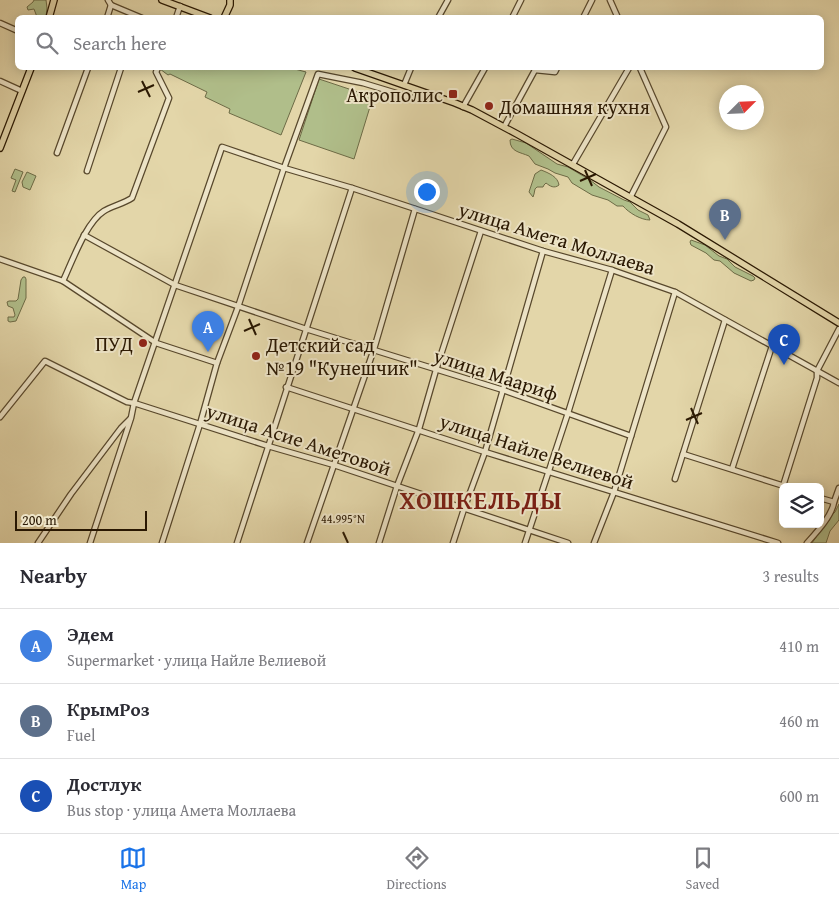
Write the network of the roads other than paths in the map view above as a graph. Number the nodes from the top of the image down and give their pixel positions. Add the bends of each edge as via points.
1 (54, 0) edge
2 (108, 0) edge
3 (162, 0) edge
4 (230, 0) edge
5 (448, 0) edge
6 (521, 0) edge
7 (592, 0) edge
8 (610, 0) edge
9 (111, 5) junction
10 (180, 6) junction
11 (50, 15) edge
12 (108, 15) edge
13 (134, 15) edge
14 (177, 15) edge
15 (202, 15) edge
16 (225, 15) edge
17 (440, 15) edge
18 (514, 15) edge
19 (584, 15) edge
20 (617, 15) edge
21 (0, 23) edge
22 (15, 30) edge
23 (30, 70) edge
24 (87, 70) edge
25 (120, 70) edge
26 (157, 70) edge
27 (362, 70) edge
28 (410, 70) edge
29 (484, 70) edge
30 (535, 70) edge
31 (535, 70) edge
32 (556, 70) edge
33 (628, 70) edge
34 (641, 70) edge
35 (0, 81) edge
36 (404, 85) junction
37 (22, 91) junction
38 (427, 94) junction
39 (463, 107) junction
40 (504, 127) junction
41 (0, 147) edge
42 (57, 153) dead end
43 (573, 164) junction
44 (284, 168) junction
45 (87, 171) dead end
46 (352, 188) junction
47 (631, 196) junction
48 (416, 209) junction
49 (481, 231) junction
50 (84, 235) junction
51 (543, 252) junction
52 (0, 259) edge
53 (612, 270) junction
54 (63, 281) junction
55 (175, 284) junction
56 (675, 292) junction
57 (238, 307) junction
58 (725, 320) junction
59 (839, 323) edge
60 (306, 329) junction
61 (839, 329) edge
62 (156, 343) junction
63 (772, 346) junction
64 (374, 349) junction
65 (217, 363) junction
66 (436, 370) junction
67 (817, 371) junction
68 (839, 383) edge
69 (286, 387) junction
70 (503, 390) junction
71 (134, 403) junction
72 (353, 409) junction
73 (568, 412) junction
74 (0, 417) edge
75 (131, 418) junction
76 (200, 424) junction
77 (419, 429) junction
78 (630, 436) junction
79 (268, 446) junction
80 (486, 452) junction
81 (683, 454) junction
82 (334, 465) junction
83 (732, 469) junction
84 (549, 471) junction
85 (675, 479) dead end
86 (785, 483) edge
87 (779, 484) edge
88 (397, 486) junction
89 (839, 488) edge
90 (614, 492) junction
91 (824, 499) edge
92 (834, 502) junction
93 (464, 509) junction
94 (529, 530) junction
95 (38, 543) edge
96 (90, 543) edge
97 (162, 543) edge
98 (237, 543) edge
99 (308, 543) edge
100 (379, 543) edge
101 (453, 543) edge
102 (525, 543) edge
103 (568, 543) edge
104 (594, 543) edge
105 (778, 543) edge
106 (807, 543) edge

1 - 11 main road
2 - 9 street
3 - 10 main road
4 - 16 main road
5 - 17 street
6 - 18 street
7 - 19 street
8 - 20 street
9 - 12 street
9 - 13 street
10 - 14 street
10 - 15 main road
21 - 22 street
23 - 37 main road
24 - 42 street
25 - 45 street
26 - 50 street via 169,98 132,198 102,212
27 - 36 main road
28 - 36 street
29 - 39 street
30 - 32 street
31 - 40 street
33 - 43 street
34 - 47 street via 666,127
35 - 37 street
36 - 38 main road
37 - 41 main road
38 - 39 main road
38 - 44 street via 416,99 318,74
39 - 40 main road
40 - 43 main road
43 - 47 main road
44 - 46 street, улица Амета Моллаева
44 - 55 street, улица Амета Моллаева via 222,147
44 - 57 street
46 - 48 street, улица Амета Моллаева
46 - 60 street
47 - 59 main road
48 - 49 street, улица Амета Моллаева
48 - 64 street
49 - 51 street, улица Амета Моллаева
49 - 66 street
50 - 54 street
50 - 55 street, улица Маариф
51 - 53 street, улица Амета Моллаева
51 - 70 street
52 - 54 street
53 - 56 street, улица Амета Моллаева
53 - 73 street
54 - 62 street
55 - 57 street, улица Маариф
55 - 62 street
56 - 58 street, улица Амета Моллаева
56 - 78 street
57 - 60 street, улица Маариф
57 - 65 street
58 - 63 street, улица Амета Моллаева
58 - 81 street
60 - 64 street, улица Маариф
60 - 69 street
61 - 67 street
62 - 65 street
62 - 71 street
63 - 67 street, улица Амета Моллаева
63 - 83 street
64 - 66 street, улица Маариф
64 - 72 street
65 - 76 street
66 - 70 street, улица Маариф
66 - 77 street
67 - 68 street, улица Амета Моллаева
67 - 86 street
69 - 72 street, улица Найле Велиевой
69 - 79 street
70 - 73 street, улица Маариф
70 - 80 street
71 - 74 street, улица Асие Аметовой via 45,361
71 - 75 street
71 - 76 street, улица Асие Аметовой
72 - 77 street, улица Найле Велиевой
72 - 82 street
73 - 78 street, улица Маариф
73 - 84 street
75 - 95 street via 71,494
75 - 96 street
76 - 79 street, улица Асие Аметовой
76 - 97 street
77 - 80 street, улица Найле Велиевой
77 - 88 street
78 - 90 street
79 - 82 street, улица Асие Аметовой
79 - 98 street
80 - 84 street, улица Найле Велиевой
80 - 93 street
81 - 83 street
81 - 85 street
82 - 88 street, улица Асие Аметовой
82 - 99 street
83 - 87 street
84 - 90 street, улица Найле Велиевой
84 - 94 street
88 - 93 street, улица Асие Аметовой
88 - 100 street
89 - 92 street
90 - 104 street
90 - 105 street, улица Найле Велиевой
91 - 92 street
92 - 106 street via 834,507
93 - 94 street, улица Асие Аметовой
93 - 101 street
94 - 102 street
94 - 103 street, улица Асие Аметовой

